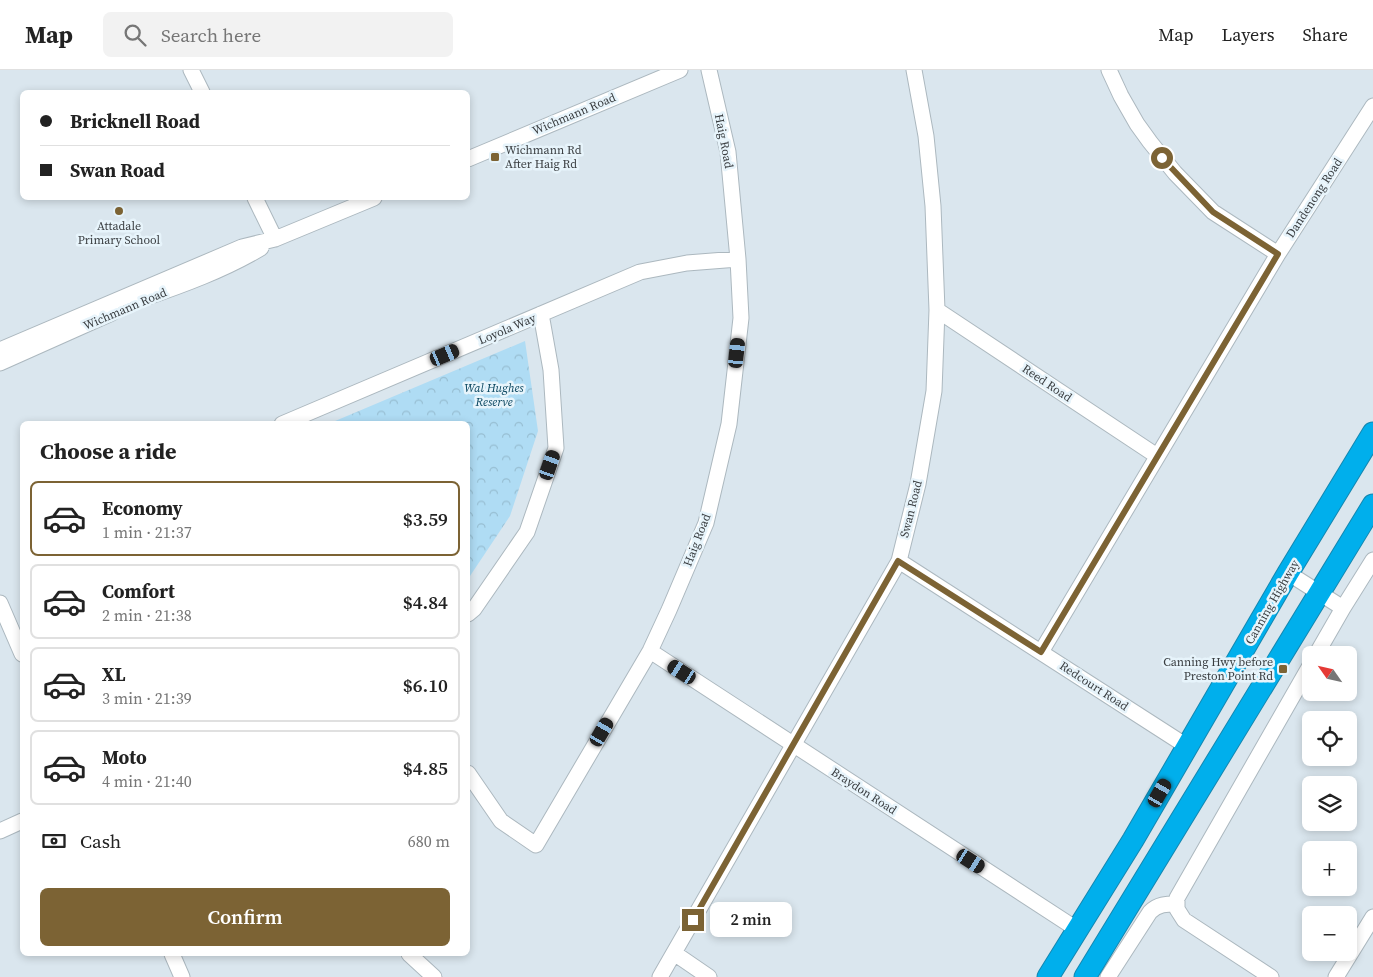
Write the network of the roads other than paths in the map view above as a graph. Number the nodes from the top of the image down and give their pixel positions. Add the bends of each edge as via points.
1 (191, 70) edge
2 (680, 70) edge
3 (709, 70) edge
4 (914, 70) edge
5 (1110, 70) edge
6 (201, 90) edge
7 (1373, 106) edge
8 (470, 158) edge
9 (256, 200) edge
10 (369, 200) edge
11 (275, 239) junction
12 (1278, 254) junction
13 (738, 259) junction
14 (937, 310) junction
15 (541, 314) junction
16 (0, 350) edge
17 (0, 363) edge
18 (289, 421) edge
19 (1373, 433) edge
20 (1157, 456) junction
21 (1373, 505) edge
22 (1373, 560) edge
23 (898, 561) junction
24 (1288, 573) junction
25 (1320, 593) junction
26 (0, 603) edge
27 (1343, 608) junction
28 (470, 612) edge
29 (1321, 646) edge
30 (20, 649) edge
31 (650, 651) junction
32 (1041, 652) junction
33 (1302, 680) edge
34 (794, 745) junction
35 (1188, 747) junction
36 (470, 776) edge
37 (20, 822) edge
38 (0, 831) edge
39 (1177, 904) junction
40 (1373, 918) edge
41 (1078, 930) junction
42 (674, 954) junction
43 (173, 956) edge
44 (411, 956) edge
45 (182, 977) edge
46 (434, 977) edge
47 (660, 977) edge
48 (709, 977) edge
49 (1048, 977) edge
50 (1086, 977) edge
51 (1108, 977) edge
52 (1271, 977) edge
53 (1336, 977) edge

1 - 6 street
2 - 8 street, Wichmann Road
3 - 13 street, Haig Road via 728,152
4 - 14 street, Swan Road via 926,136 933,206
5 - 12 street via 1137,124 1175,173 1213,212
7 - 12 street, Dandenong Road
9 - 11 street
10 - 11 street, Wichmann Road
11 - 16 street, Wichmann Road via 242,247
11 - 17 street, Wichmann Road via 185,284 142,299
12 - 20 street, Dandenong Road
13 - 15 street, Loyola Way via 687,263 640,272
13 - 31 street, Haig Road via 740,318 729,424 706,522
14 - 20 street, Reed Road
14 - 23 street, Swan Road via 934,391 918,484
15 - 18 street, Loyola Way
15 - 28 street via 551,370 556,448 526,532
19 - 24 highway, Canning Highway
20 - 32 street, Dandenong Road
21 - 25 highway
22 - 27 street
23 - 32 street, Redcourt Road
23 - 34 street, Swan Road
24 - 25 street
24 - 35 highway, Canning Highway
25 - 27 street
25 - 50 highway
26 - 30 street
27 - 29 street
31 - 34 street, Braydon Road
31 - 36 street, Haig Road via 536,845 501,821
32 - 35 street, Redcourt Road
33 - 39 street via 1180,892
34 - 41 street, Braydon Road
34 - 42 street, Swan Road
35 - 41 highway, Canning Highway
37 - 38 street
39 - 51 street via 1162,904 1150,912
39 - 52 street via 1184,920
40 - 53 street
41 - 49 highway, Canning Highway
42 - 47 street, Swan Road
42 - 48 street
43 - 45 street
44 - 46 street

